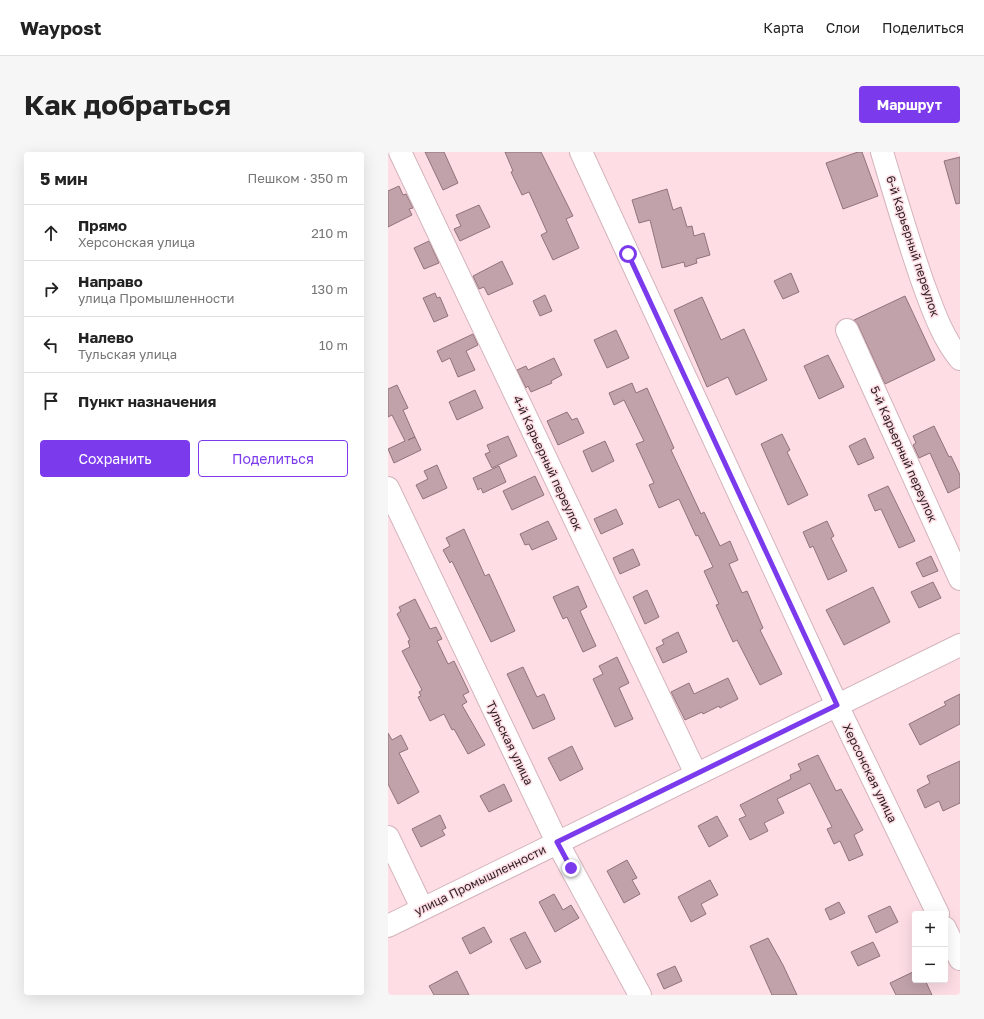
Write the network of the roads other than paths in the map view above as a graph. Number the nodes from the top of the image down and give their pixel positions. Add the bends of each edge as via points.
1 (400, 152) edge
2 (581, 152) edge
3 (882, 152) edge
4 (847, 330) dead end
5 (960, 359) edge
6 (388, 488) edge
7 (960, 579) edge
8 (960, 645) edge
9 (837, 705) junction
10 (696, 774) junction
11 (388, 836) edge
12 (557, 842) junction
13 (422, 908) junction
14 (937, 911) edge
15 (388, 926) edge
16 (948, 934) edge
17 (960, 959) edge
18 (640, 995) edge

1 - 10 street, 4-й Карьерный переулок
2 - 9 street, Херсонская улица
3 - 5 street, 6-й Карьерный переулок via 916,265 933,311 947,343
4 - 7 street, 5-й Карьерный переулок
6 - 12 street, Тульская улица
8 - 9 street, улица Промышленности
9 - 10 street, улица Промышленности
9 - 14 street, Херсонская улица
10 - 12 street, улица Промышленности
11 - 13 street
12 - 13 street, улица Промышленности
12 - 18 street, Тульская улица
13 - 15 street, улица Промышленности
16 - 17 street

